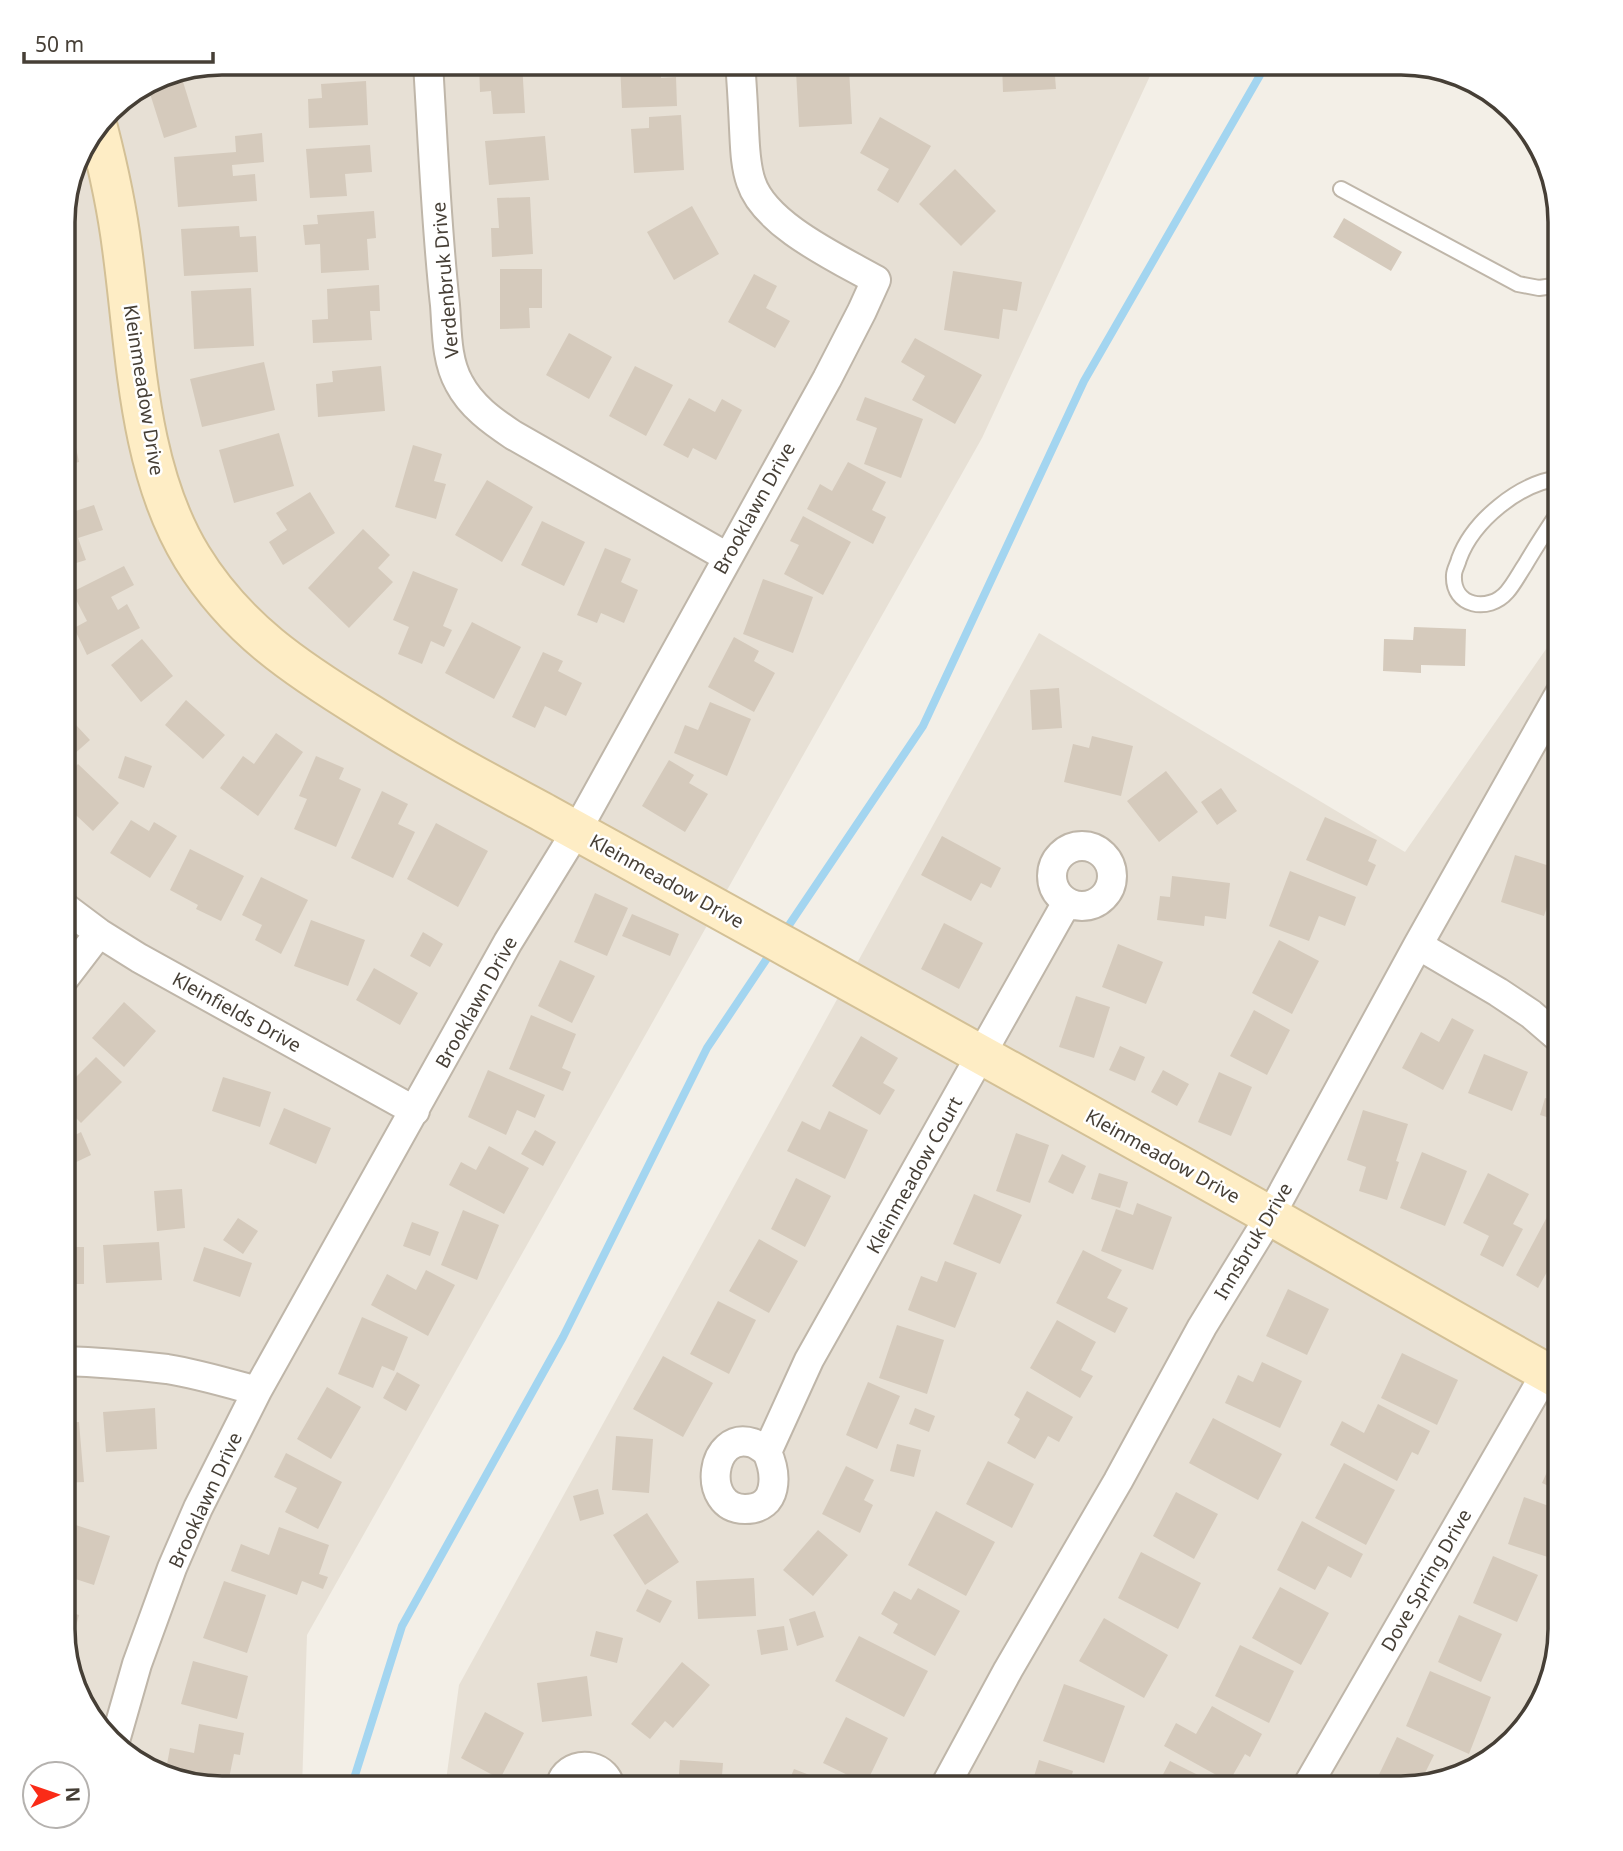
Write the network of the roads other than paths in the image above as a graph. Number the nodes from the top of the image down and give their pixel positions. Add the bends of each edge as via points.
1 (429, 76) edge
2 (741, 76) edge
3 (101, 140) edge
4 (1341, 189) dead end
5 (1548, 287) edge
6 (1548, 480) edge
7 (1548, 529) edge
8 (727, 556) junction
9 (1548, 714) edge
10 (577, 830) junction
11 (1067, 902) dead end
12 (76, 915) edge
13 (99, 933) junction
14 (1419, 944) junction
15 (75, 964) edge
16 (1548, 1029) edge
17 (981, 1055) junction
18 (415, 1111) junction
19 (1270, 1216) junction
20 (75, 1361) edge
21 (1548, 1374) edge
22 (1548, 1385) edge
23 (257, 1391) junction
24 (767, 1451) dead end
25 (117, 1732) edge
26 (565, 1776) edge
27 (605, 1776) edge
28 (951, 1776) edge
29 (1313, 1776) edge

1 - 8 street, Verdenbruk Drive via 443,288 450,360 458,383 472,403 513,435
2 - 8 street, Brooklawn Drive via 746,161 762,202 793,231 876,280 827,379
3 - 10 street, Kleinmeadow Drive via 121,242 152,457 174,524 210,583 254,633 333,691 417,744
4 - 5 lane via 1518,285
6 - 7 lane via 1521,492 1482,522 1462,551 1454,575 1463,600 1490,604 1506,594
8 - 10 street, Brooklawn Drive
9 - 14 street, Innsbruk Drive
10 - 17 street, Kleinmeadow Drive
10 - 18 street, Brooklawn Drive via 508,942
11 - 17 street, Kleinmeadow Court
12 - 13 street, Kleinfields Drive
13 - 15 street
13 - 18 street, Kleinfields Drive
14 - 16 street
14 - 19 street, Innsbruk Drive
17 - 19 street, Kleinmeadow Drive
17 - 24 street, Kleinmeadow Court via 809,1360
18 - 23 street, Brooklawn Drive
19 - 21 street, Kleinmeadow Drive
19 - 28 street, Innsbruk Drive via 1202,1327
20 - 23 street via 167,1369
22 - 29 street, Dove Spring Drive
23 - 25 street, Brooklawn Drive via 172,1568
26 - 27 street via 586,1767

